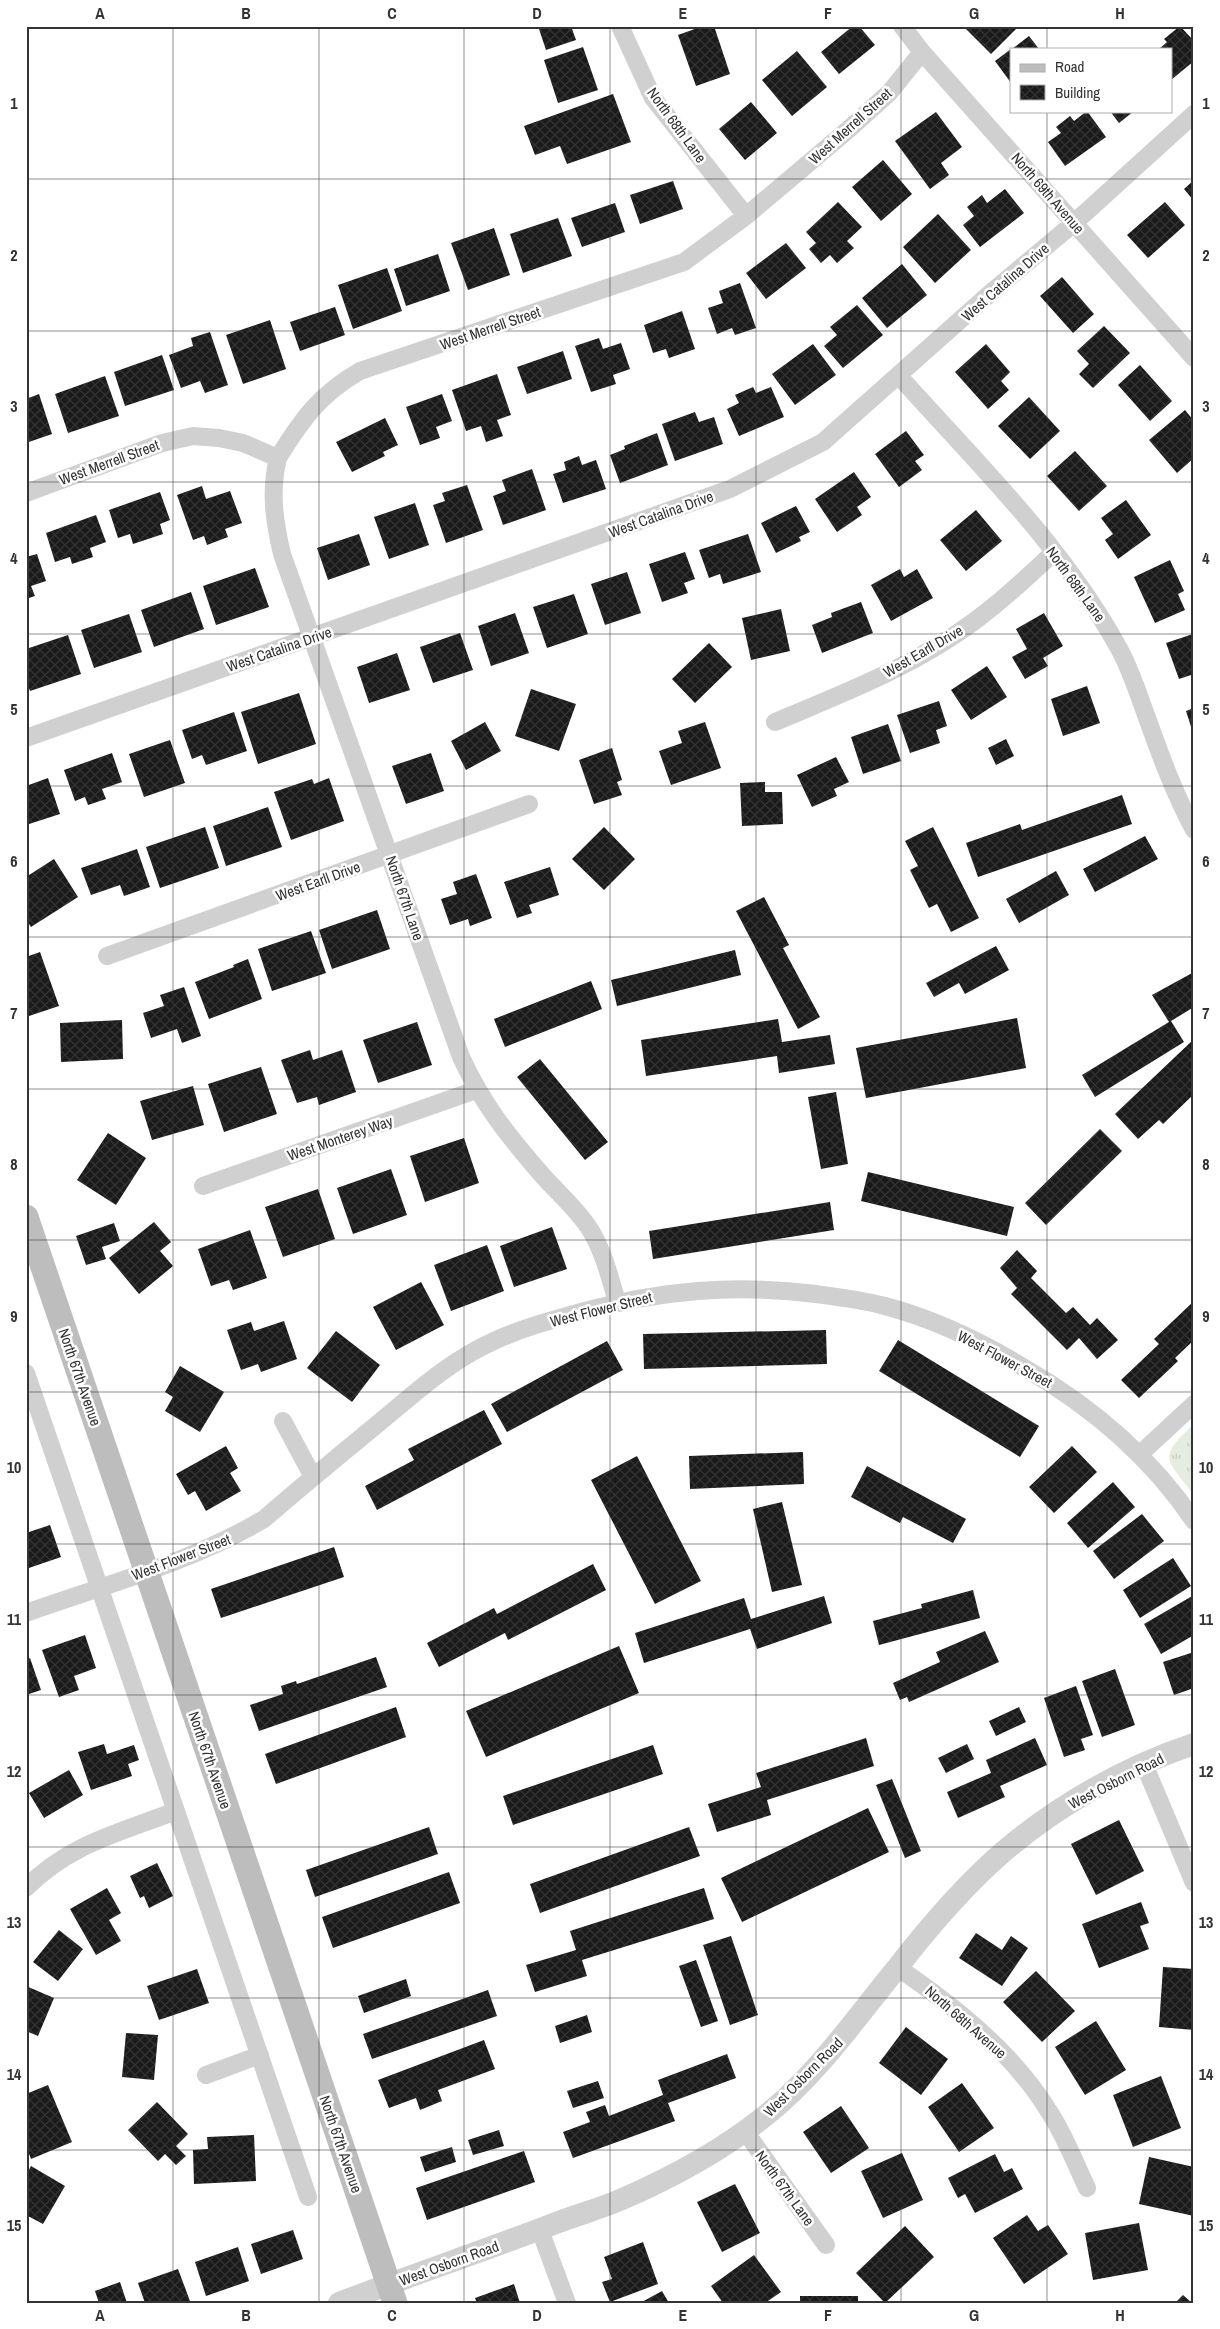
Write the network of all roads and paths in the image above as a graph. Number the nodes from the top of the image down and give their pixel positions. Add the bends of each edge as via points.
1 (620, 26) edge
2 (902, 26) edge
3 (922, 52) junction
4 (1194, 114) edge
5 (746, 216) junction
6 (1074, 223) junction
7 (1194, 358) edge
8 (898, 376) junction
9 (278, 458) junction
10 (26, 492) edge
11 (1054, 552) junction
12 (312, 637) junction
13 (774, 722) dead end
14 (26, 738) edge
15 (529, 804) dead end
16 (1194, 830) edge
17 (390, 855) junction
18 (107, 956) dead end
19 (476, 1090) junction
20 (203, 1186) dead end
21 (26, 1217) edge
22 (617, 1302) junction
23 (26, 1373) edge
24 (1194, 1404) edge
25 (283, 1421) dead end
26 (1140, 1454) junction
27 (313, 1477) junction
28 (1194, 1521) edge
29 (146, 1573) junction
30 (100, 1587) junction
31 (26, 1612) edge
32 (1194, 1744) edge
33 (1144, 1764) junction
34 (176, 1811) junction
35 (1194, 1883) edge
36 (26, 1888) edge
37 (897, 1967) junction
38 (260, 2055) junction
39 (206, 2075) dead end
40 (745, 2131) junction
41 (1087, 2188) dead end
42 (308, 2196) dead end
43 (540, 2230) junction
44 (826, 2246) dead end
45 (392, 2294) edge
46 (339, 2303) edge
47 (567, 2303) edge

1 - 5 street, North 68th Lane via 654,98
2 - 3 street, North 69th Avenue
3 - 5 street, West Merrell Street via 890,92
3 - 6 street, North 69th Avenue
4 - 6 street, West Catalina Drive
5 - 9 street, West Merrell Street via 684,262 360,371 320,400 299,424
6 - 7 street, North 69th Avenue
6 - 8 street, West Catalina Drive
8 - 11 street, North 68th Lane
8 - 12 street, West Catalina Drive via 822,442 730,489
9 - 10 street, West Merrell Street via 243,443 193,436 162,443
9 - 12 street, North 67th Lane via 273,480 275,523 282,554
11 - 13 street, West Earll Drive via 975,621 914,660
11 - 16 street, North 68th Lane via 1089,598 1118,646 1168,774
12 - 14 street, West Catalina Drive
12 - 17 street, North 67th Lane
15 - 17 street, West Earll Drive
17 - 18 street, West Earll Drive
17 - 19 street, North 67th Lane via 461,1057
19 - 20 street, West Monterey Way
19 - 22 street, North 67th Lane via 516,1145 590,1230 600,1247
21 - 29 main road, North 67th Avenue
22 - 26 street, West Flower Street via 678,1291 776,1289 884,1305 983,1343 1056,1385
22 - 27 street, West Flower Street via 494,1340 451,1364
23 - 30 street
24 - 26 street
25 - 27 street
26 - 28 street
27 - 29 street, West Flower Street via 264,1519 240,1533 207,1550
29 - 30 street, West Flower Street
29 - 45 main road, North 67th Avenue
30 - 31 street, West Flower Street
30 - 34 street
32 - 33 street, West Osborn Road
33 - 35 street
33 - 37 street, West Osborn Road via 1050,1816 1003,1852
34 - 36 street via 81,1846 57,1860
34 - 38 street
37 - 40 street, West Osborn Road via 815,2068
37 - 41 street, North 68th Avenue via 974,2025 1025,2076 1051,2113
38 - 39 street
38 - 42 street
40 - 43 street, West Osborn Road via 672,2176 618,2201
40 - 44 street, North 67th Lane
43 - 45 street, West Osborn Road
43 - 47 street
45 - 46 street, West Osborn Road

